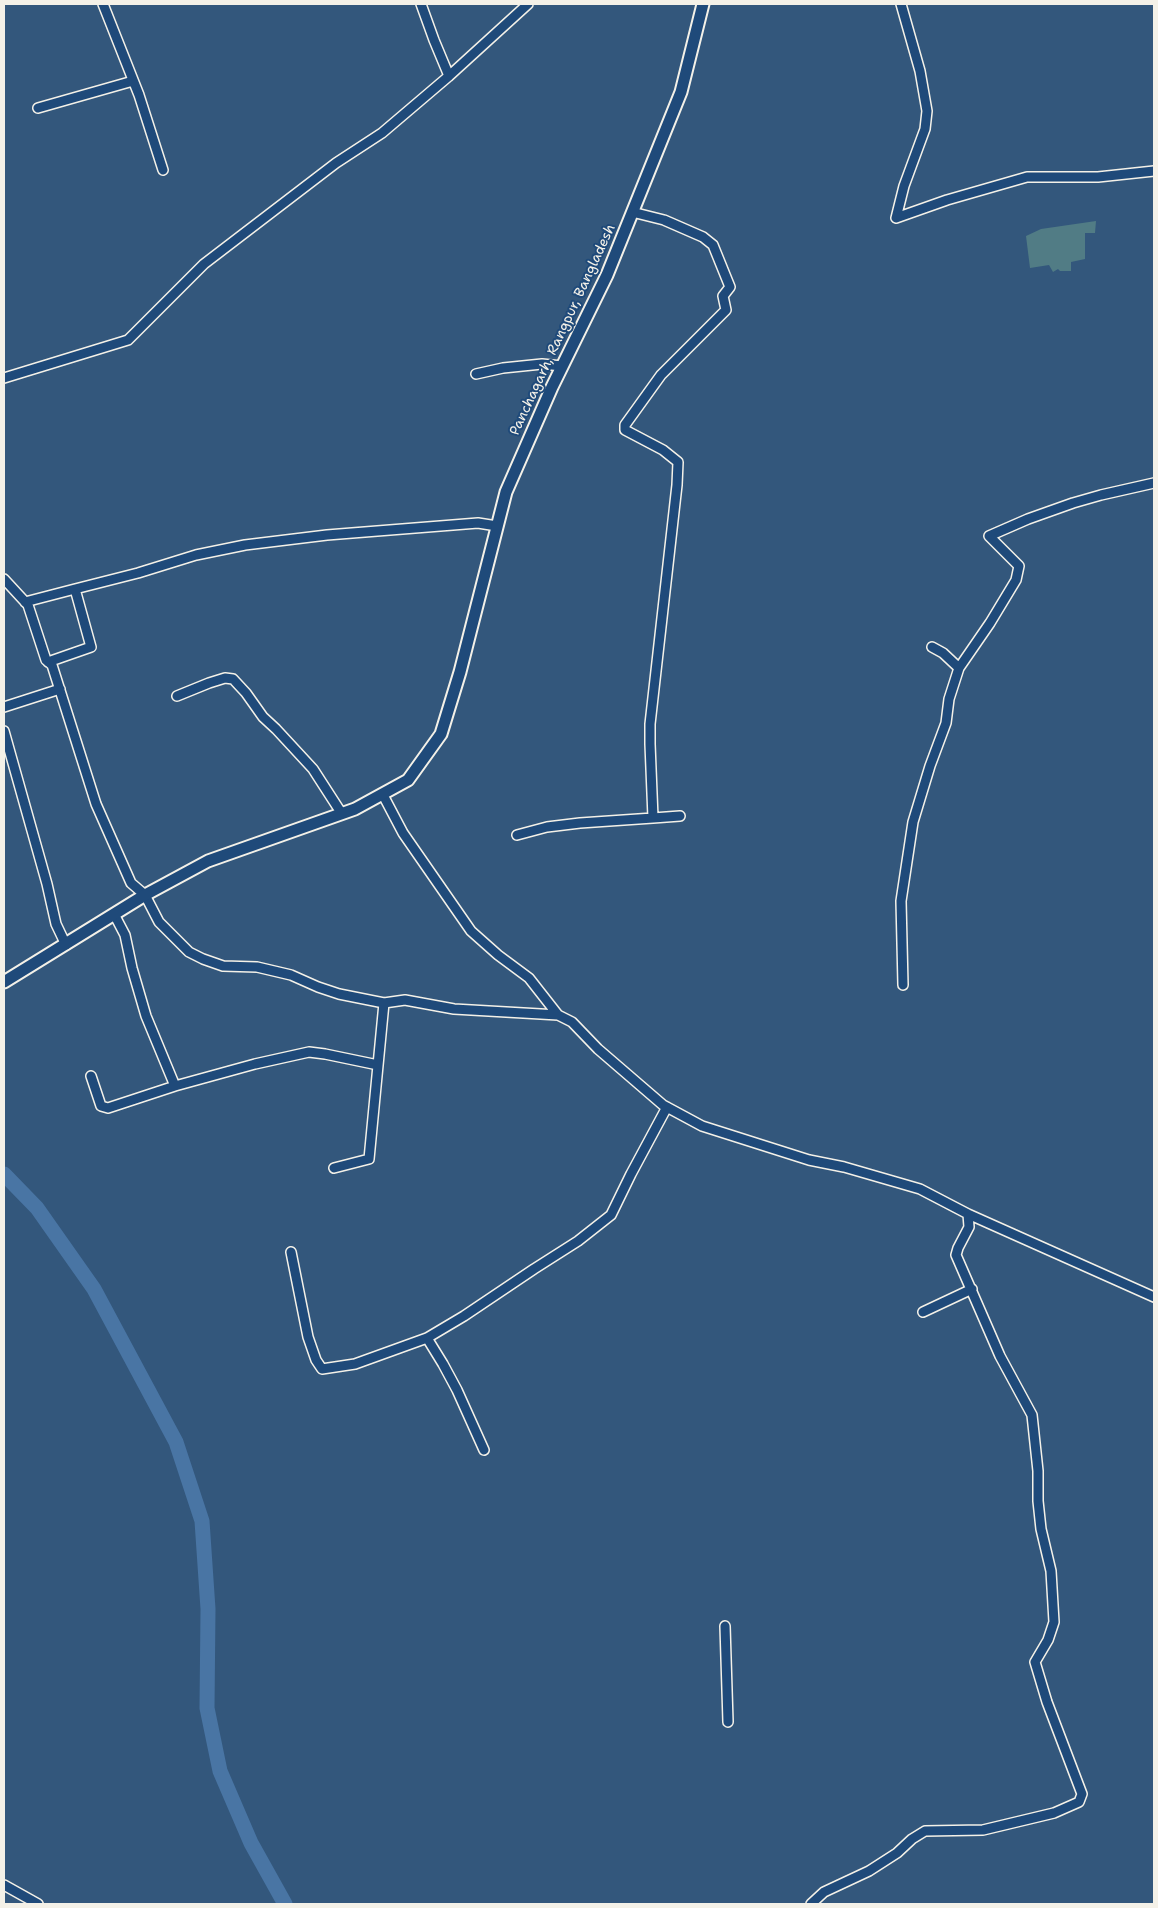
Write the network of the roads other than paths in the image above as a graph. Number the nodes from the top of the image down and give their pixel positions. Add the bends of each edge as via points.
1 (103, 4) edge
2 (422, 4) edge
3 (528, 4) edge
4 (703, 4) edge
5 (901, 4) edge
6 (449, 76) junction
7 (133, 81) junction
8 (38, 108) dead end
9 (163, 170) dead end
10 (1154, 171) edge
11 (632, 212) junction
12 (562, 366) junction
13 (476, 374) dead end
14 (4, 378) edge
15 (1154, 483) edge
16 (497, 526) junction
17 (4, 578) edge
18 (75, 589) junction
19 (25, 602) junction
20 (932, 647) dead end
21 (48, 662) junction
22 (959, 668) junction
23 (60, 690) junction
24 (177, 696) dead end
25 (4, 707) edge
26 (4, 731) edge
27 (383, 795) junction
28 (342, 814) junction
29 (680, 816) dead end
30 (653, 818) junction
31 (517, 835) dead end
32 (145, 895) junction
33 (114, 914) junction
34 (66, 945) junction
35 (4, 982) edge
36 (903, 985) dead end
37 (384, 1003) junction
38 (558, 1015) junction
39 (378, 1065) junction
40 (91, 1076) dead end
41 (175, 1086) junction
42 (667, 1107) junction
43 (334, 1168) dead end
44 (968, 1214) junction
45 (291, 1252) dead end
46 (972, 1289) junction
47 (1154, 1298) edge
48 (923, 1312) dead end
49 (427, 1338) junction
50 (484, 1450) dead end
51 (726, 1626) dead end
52 (728, 1722) dead end
53 (4, 1885) edge
54 (38, 1904) edge
55 (811, 1904) edge

1 - 7 street
2 - 6 street
3 - 6 street
4 - 11 street, Panchagarh, Rangpur, Bangladesh via 681,92
5 - 10 street via 920,71 927,111 925,129 896,218 1027,177 1098,177
6 - 14 street via 382,133 336,163 204,264 128,340
7 - 8 street
7 - 9 street
11 - 12 street, Panchagarh, Rangpur, Bangladesh via 607,275
11 - 30 street via 664,220 703,237 713,245 730,287 723,296 726,310 661,375 625,425 625,430 678,462 650,724
12 - 13 street via 542,364
12 - 16 street, Panchagarh, Rangpur, Bangladesh via 506,492
15 - 22 street via 1073,503 989,536 1019,566 1016,580
16 - 18 street via 478,523 327,534 245,545 196,555
16 - 27 street, Panchagarh, Rangpur, Bangladesh via 441,734 408,780
17 - 19 street
18 - 19 street
18 - 21 street via 91,647
19 - 21 street
20 - 22 street
21 - 23 street via 52,664
22 - 36 street via 949,699 946,723 913,822 901,901
23 - 25 street
23 - 32 street via 96,804 131,883
24 - 28 street via 225,678 233,679 263,717 313,769
26 - 34 street via 56,924
27 - 28 street, Panchagarh, Rangpur, Bangladesh
27 - 38 street via 403,833 471,931 530,978
28 - 32 street, Panchagarh, Rangpur, Bangladesh via 208,861
29 - 30 street
30 - 31 street via 547,827
32 - 33 street, Panchagarh, Rangpur, Bangladesh
32 - 37 street via 159,922 189,952 203,959 223,966 257,967 292,975 332,992
33 - 34 street, Panchagarh, Rangpur, Bangladesh
33 - 41 street via 125,935 146,1016
34 - 35 street, Panchagarh, Rangpur, Bangladesh
37 - 38 street via 406,1000 454,1009
37 - 39 street
38 - 42 street via 572,1022 598,1049
39 - 41 street via 309,1052
39 - 43 street via 369,1159
40 - 41 street via 101,1106 108,1108
42 - 44 street via 702,1126 758,1145 920,1189
42 - 49 street via 611,1215 578,1241
44 - 46 street via 969,1227 956,1255
44 - 47 street
45 - 49 street via 308,1337 322,1369 355,1364
46 - 48 street
46 - 55 street via 1000,1356 1032,1415 1038,1501 1051,1571 1054,1622 1035,1662 1082,1794 1079,1802 1054,1813 983,1830 924,1831 897,1853 824,1892
49 - 50 street via 444,1364
51 - 52 street
53 - 54 street

